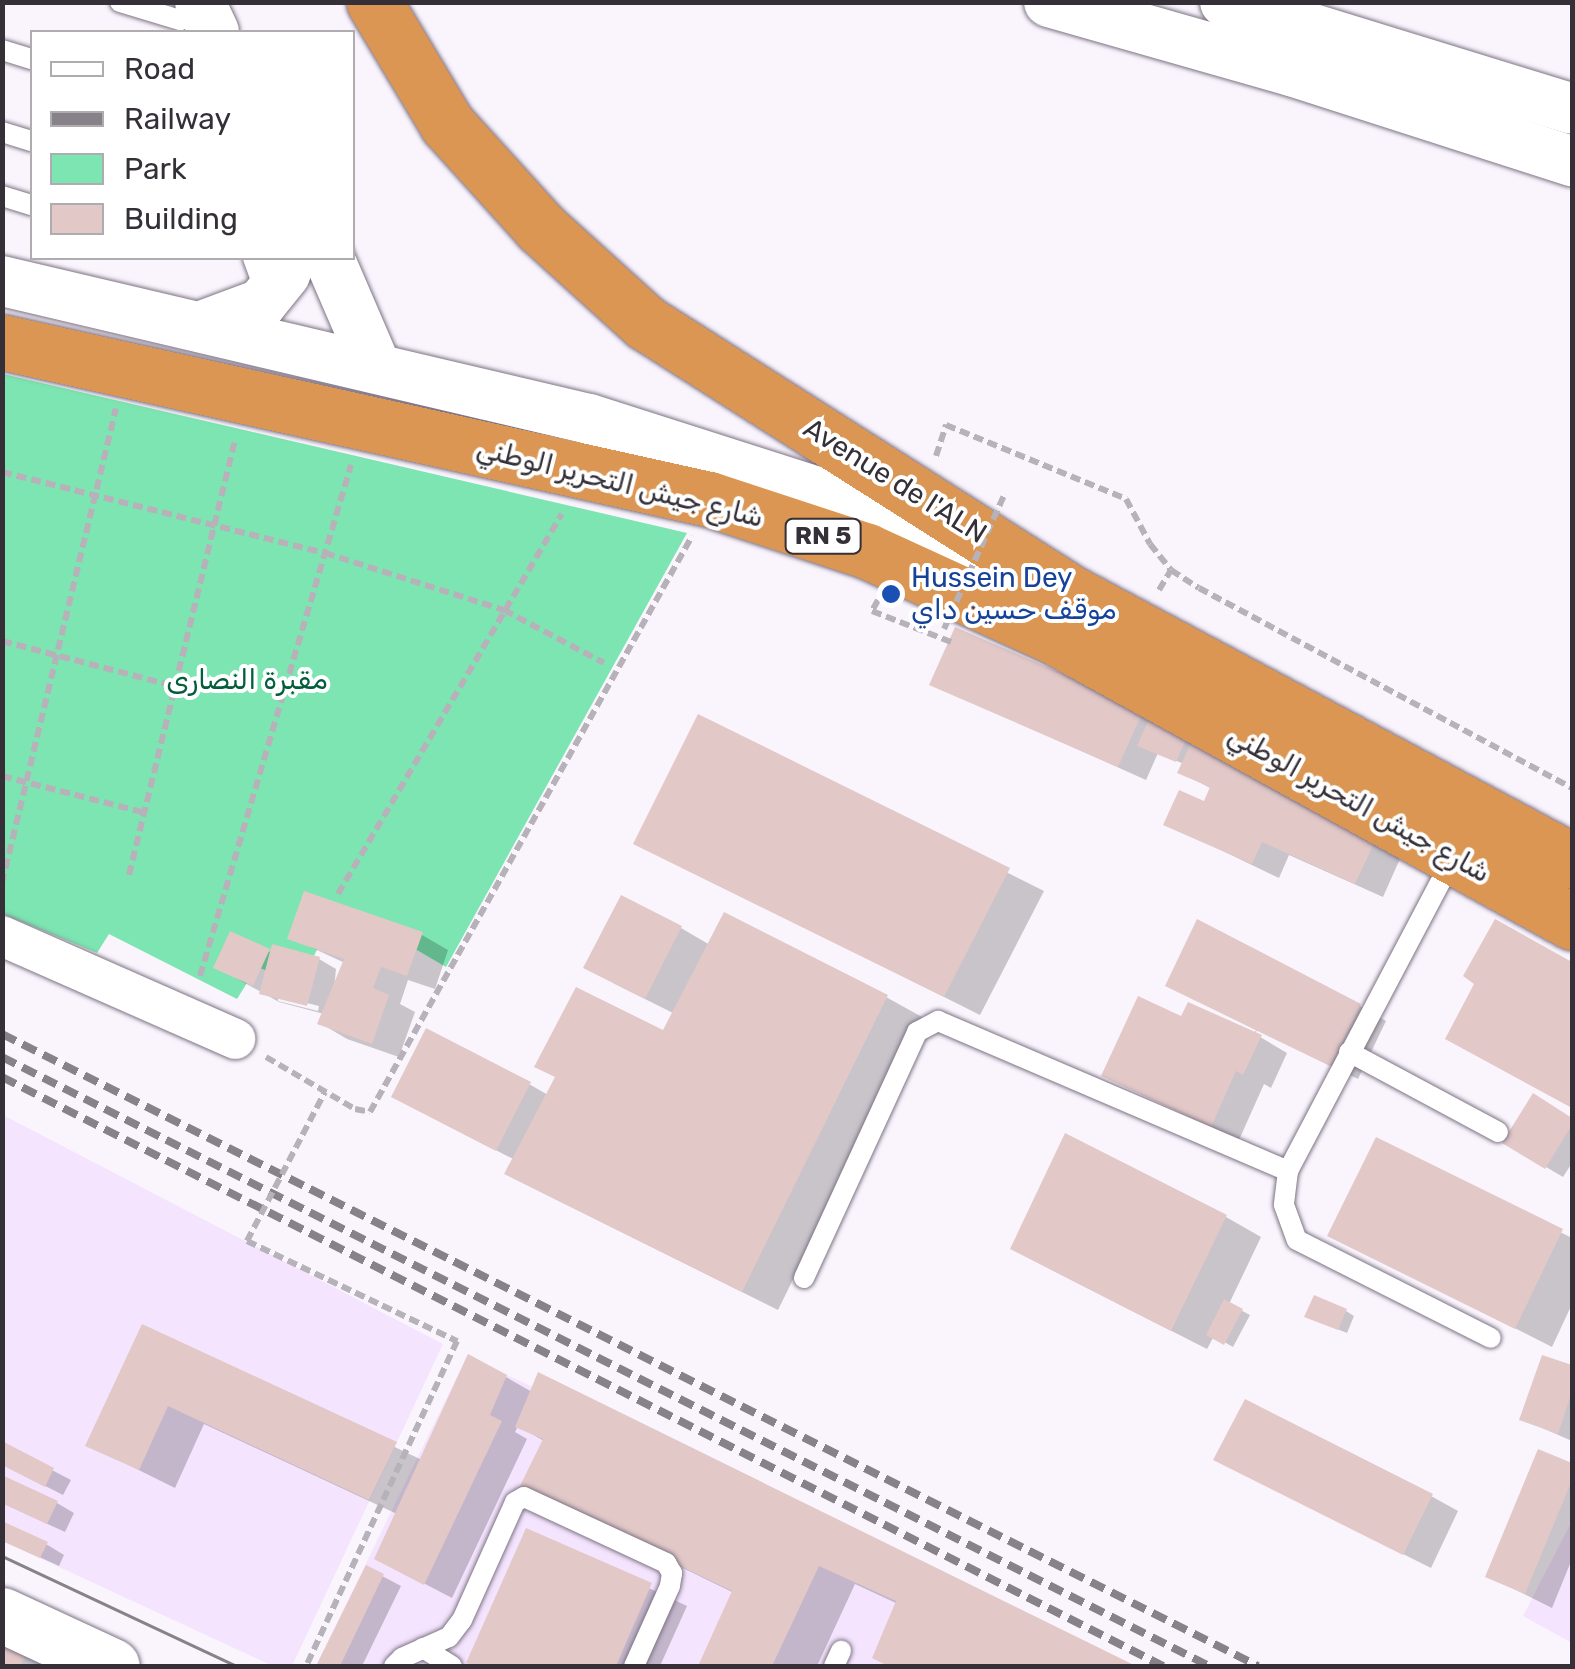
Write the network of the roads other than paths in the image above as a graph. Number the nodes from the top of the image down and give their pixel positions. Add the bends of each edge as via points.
1 (120, 2) edge
2 (374, 2) edge
3 (1049, 2) edge
4 (1226, 2) edge
5 (195, 15) edge
6 (229, 30) edge
7 (2, 50) edge
8 (30, 58) edge
9 (1572, 109) edge
10 (2, 132) edge
11 (30, 140) edge
12 (1572, 161) edge
13 (2, 196) edge
14 (30, 204) edge
15 (330, 260) edge
16 (271, 271) edge
17 (2, 280) edge
18 (202, 326) junction
19 (2, 342) edge
20 (376, 367) junction
21 (1071, 593) junction
22 (1455, 856) junction
23 (1572, 861) edge
24 (1572, 922) edge
25 (2, 936) edge
26 (235, 1039) road end
27 (1348, 1052) junction
28 (1498, 1132) dead end
29 (1288, 1170) junction
30 (804, 1278) dead end
31 (1491, 1338) dead end
32 (29, 1640) edge
33 (424, 1648) junction
34 (112, 1666) edge
35 (394, 1666) edge
36 (452, 1666) edge
37 (634, 1666) edge

1 - 5 lane
2 - 21 highway, Avenue de l'ALN via 447,124 540,227 646,323
3 - 12 street
4 - 9 street
5 - 6 street
7 - 8 lane
10 - 11 lane
13 - 14 lane
15 - 20 street
16 - 18 street
17 - 18 street
18 - 20 street
19 - 22 highway, شارع جيش التحرير الوطني / RN 5 via 709,499 867,551 1052,636
20 - 21 street via 590,418 773,474
21 - 23 highway, Avenue de l'ALN
22 - 24 highway, شارع جيش التحرير الوطني / RN 5
22 - 27 lane
25 - 26 street
27 - 28 lane
27 - 29 lane
29 - 30 lane via 938,1021 916,1032
29 - 31 lane via 1284,1206 1297,1240
32 - 34 main road
33 - 35 lane
33 - 36 lane
33 - 37 lane via 449,1637 462,1620 515,1502 530,1498 666,1563 672,1572

